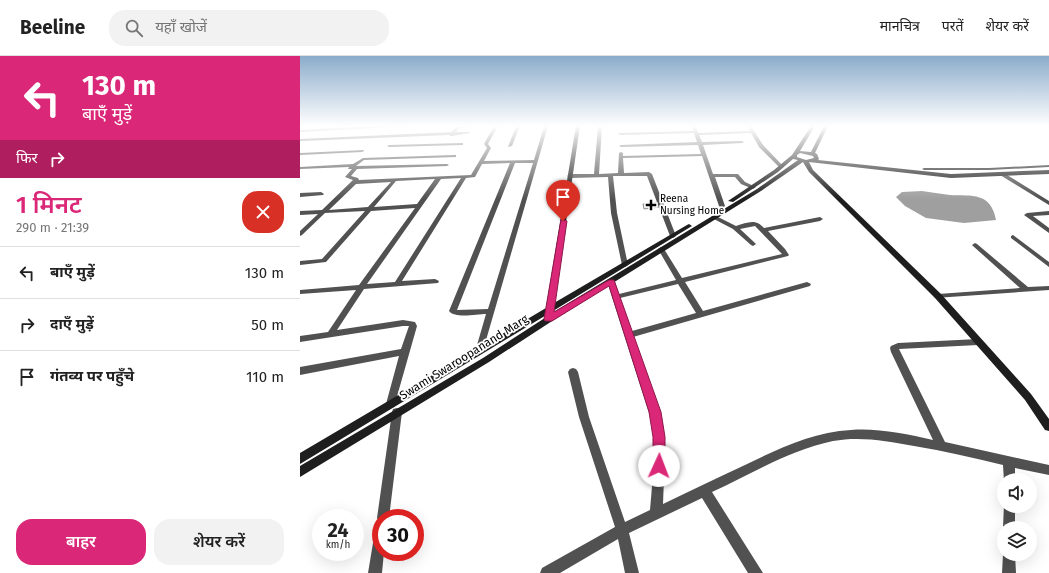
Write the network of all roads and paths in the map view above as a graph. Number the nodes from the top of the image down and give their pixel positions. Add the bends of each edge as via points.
1 (488, 150) edge
2 (539, 150) edge
3 (574, 150) edge
4 (598, 150) edge
5 (621, 150) edge
6 (703, 150) edge
7 (764, 150) edge
8 (798, 150) edge
9 (817, 150) edge
10 (362, 151) dead end
11 (300, 154) edge
12 (705, 155) junction
13 (795, 155) junction
14 (815, 155) junction
15 (454, 156) dead end
16 (621, 157) junction
17 (536, 161) junction
18 (806, 161) junction
19 (513, 162) junction
20 (481, 163) junction
21 (447, 165) dead end
22 (1049, 166) edge
23 (354, 167) junction
24 (782, 167) junction
25 (300, 168) edge
26 (1049, 172) edge
27 (610, 174) junction
28 (621, 174) junction
29 (1002, 174) junction
30 (596, 175) junction
31 (570, 176) junction
32 (712, 176) junction
33 (464, 177) junction
34 (439, 178) junction
35 (394, 181) junction
36 (355, 182) junction
37 (753, 187) junction
38 (321, 194) dead end
39 (1049, 194) edge
40 (300, 195) edge
41 (1036, 195) junction
42 (1049, 203) edge
43 (419, 206) junction
44 (722, 206) junction
45 (370, 209) junction
46 (324, 212) junction
47 (300, 213) edge
48 (1049, 213) edge
49 (714, 217) junction
50 (820, 219) dead end
51 (735, 228) junction
52 (763, 230) junction
53 (1049, 231) edge
54 (300, 234) edge
55 (673, 236) junction
56 (1012, 237) dead end
57 (753, 244) dead end
58 (975, 244) dead end
59 (661, 249) junction
60 (300, 263) edge
61 (625, 265) junction
62 (1049, 265) edge
63 (435, 281) dead end
64 (612, 281) junction
65 (682, 281) junction
66 (397, 284) junction
67 (808, 284) dead end
68 (362, 286) junction
69 (1048, 289) edge
70 (1027, 290) junction
71 (300, 292) edge
72 (938, 296) junction
73 (616, 297) junction
74 (550, 310) junction
75 (491, 311) junction
76 (701, 315) junction
77 (548, 319) junction
78 (330, 335) junction
79 (629, 335) junction
80 (300, 339) edge
81 (978, 342) junction
82 (405, 352) junction
83 (478, 352) junction
84 (300, 371) edge
85 (574, 372) dead end
86 (394, 408) junction
87 (1049, 427) edge
88 (941, 446) junction
89 (300, 458) edge
90 (1009, 462) junction
91 (1049, 470) edge
92 (300, 472) edge
93 (1009, 473) edge
94 (704, 490) junction
95 (384, 509) edge
96 (656, 514) junction
97 (622, 530) junction
98 (377, 561) edge
99 (1009, 561) edge
100 (375, 573) edge
101 (547, 573) edge
102 (632, 573) edge
103 (756, 573) edge
104 (1009, 573) edge

1 - 20 street
2 - 17 street
3 - 31 street
4 - 30 street
5 - 16 street
6 - 12 street
7 - 24 street
8 - 13 street, Swami Swaroopanand Marg
9 - 14 street
10 - 11 street
12 - 16 street
12 - 32 street
13 - 14 street
13 - 18 street
13 - 24 street, Swami Swaroopanand Marg
14 - 18 street, Swami Swaroopanand Marg via 817,159
14 - 22 street via 880,165 938,170
15 - 23 street via 363,159
16 - 28 street
17 - 19 street
17 - 75 street
18 - 29 street via 950,176
18 - 49 street, Swami Swaroopanand Marg
18 - 72 street via 811,171
19 - 20 street
19 - 75 street via 453,310 458,313
20 - 33 street via 473,176
21 - 23 street
23 - 25 street
23 - 36 street via 348,178 356,179
24 - 37 street, Swami Swaroopanand Marg
26 - 29 street
27 - 28 street
27 - 30 street
27 - 61 street via 614,213
28 - 55 street via 651,175
29 - 41 street
30 - 31 street
31 - 74 street
32 - 37 street via 736,175 743,183
32 - 44 street
33 - 34 street
33 - 66 street
34 - 35 street
34 - 43 street
35 - 36 street
35 - 45 street
36 - 46 street
37 - 44 street, Swami Swaroopanand Marg
38 - 40 street
39 - 41 street
41 - 42 street
43 - 45 street
43 - 68 street
44 - 55 street, Swami Swaroopanand Marg
45 - 46 street
45 - 60 street via 324,261
46 - 47 street
46 - 54 street
48 - 53 street via 1027,215
49 - 51 street
49 - 59 street, Swami Swaroopanand Marg
50 - 52 street
51 - 52 street via 754,224
51 - 57 street
52 - 65 street via 786,255
55 - 61 street, Swami Swaroopanand Marg
56 - 62 street
58 - 70 street
59 - 64 street, Swami Swaroopanand Marg
59 - 65 street
61 - 74 street, Swami Swaroopanand Marg
63 - 66 street
64 - 73 street
64 - 77 street, Swami Swaroopanand Marg
65 - 73 street
65 - 76 street
66 - 68 street
67 - 76 street
68 - 71 street
68 - 78 street
69 - 70 street
70 - 72 street
72 - 81 street
73 - 79 street
74 - 77 street
74 - 83 street, Swami Swaroopanand Marg
75 - 83 street
76 - 79 street
77 - 86 street, Swami Swaroopanand Marg via 486,360
78 - 80 street
78 - 82 street via 403,323 412,324
79 - 96 street via 658,425 660,451
81 - 87 street via 1028,397
81 - 88 street via 894,348
82 - 84 street
82 - 86 street
83 - 86 street, Swami Swaroopanand Marg
85 - 97 street via 584,417
86 - 89 street, Swami Swaroopanand Marg
86 - 92 street, Swami Swaroopanand Marg
86 - 95 street
88 - 90 street
88 - 94 street via 880,435 843,435 799,446
90 - 91 street
90 - 93 street
94 - 96 street
94 - 103 street
96 - 97 street
97 - 101 street
97 - 102 street
98 - 100 street
99 - 104 street

